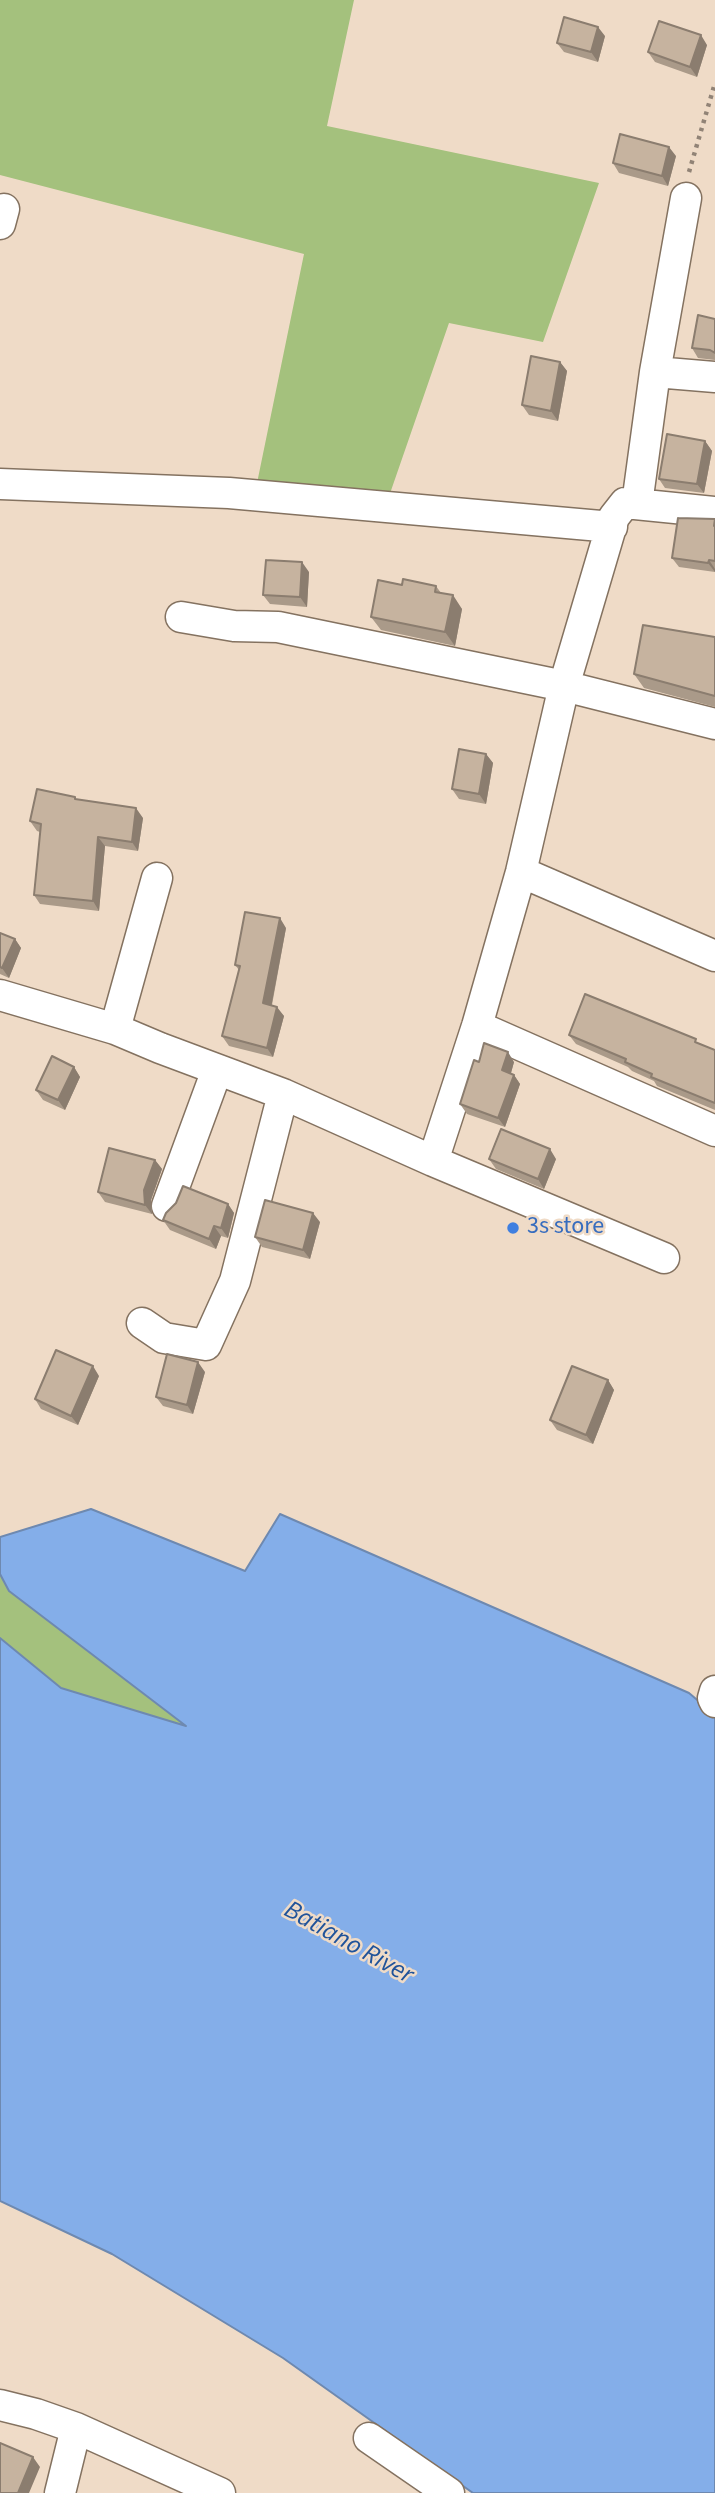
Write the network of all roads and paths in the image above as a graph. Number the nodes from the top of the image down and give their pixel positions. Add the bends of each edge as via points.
1 (715, 83) edge
2 (686, 198) joint
3 (654, 372) junction
4 (715, 377) edge
5 (0, 484) edge
6 (637, 504) junction
7 (715, 512) edge
8 (611, 527) junction
9 (181, 617) dead end
10 (564, 686) junction
11 (715, 724) edge
12 (520, 872) junction
13 (157, 878) dead end
14 (715, 956) edge
15 (0, 995) edge
16 (477, 1026) junction
17 (116, 1029) junction
18 (217, 1070) junction
19 (282, 1094) junction
20 (715, 1131) edge
21 (433, 1161) junction
22 (167, 1206) dead end
23 (664, 1258) dead end
24 (142, 1323) dead end
25 (715, 1691) edge
26 (715, 1702) edge
27 (0, 2405) edge
28 (76, 2428) junction
29 (369, 2438) dead end
30 (60, 2493) edge
31 (220, 2493) edge
32 (449, 2493) edge

1 - 2 path via 690,165
2 - 3 street
3 - 4 street
3 - 6 street
5 - 8 street via 229,493
6 - 7 street
6 - 8 street via 625,503
8 - 10 street
9 - 10 street via 278,627
10 - 11 street
10 - 12 street
12 - 14 street
12 - 16 street
13 - 17 street
15 - 17 street
16 - 20 street
16 - 21 street
17 - 18 street
18 - 19 street
18 - 22 street
19 - 21 street
19 - 24 street via 235,1281 206,1345 164,1338
21 - 23 street
25 - 26 street
27 - 28 street
28 - 30 street
28 - 31 street
29 - 32 street

